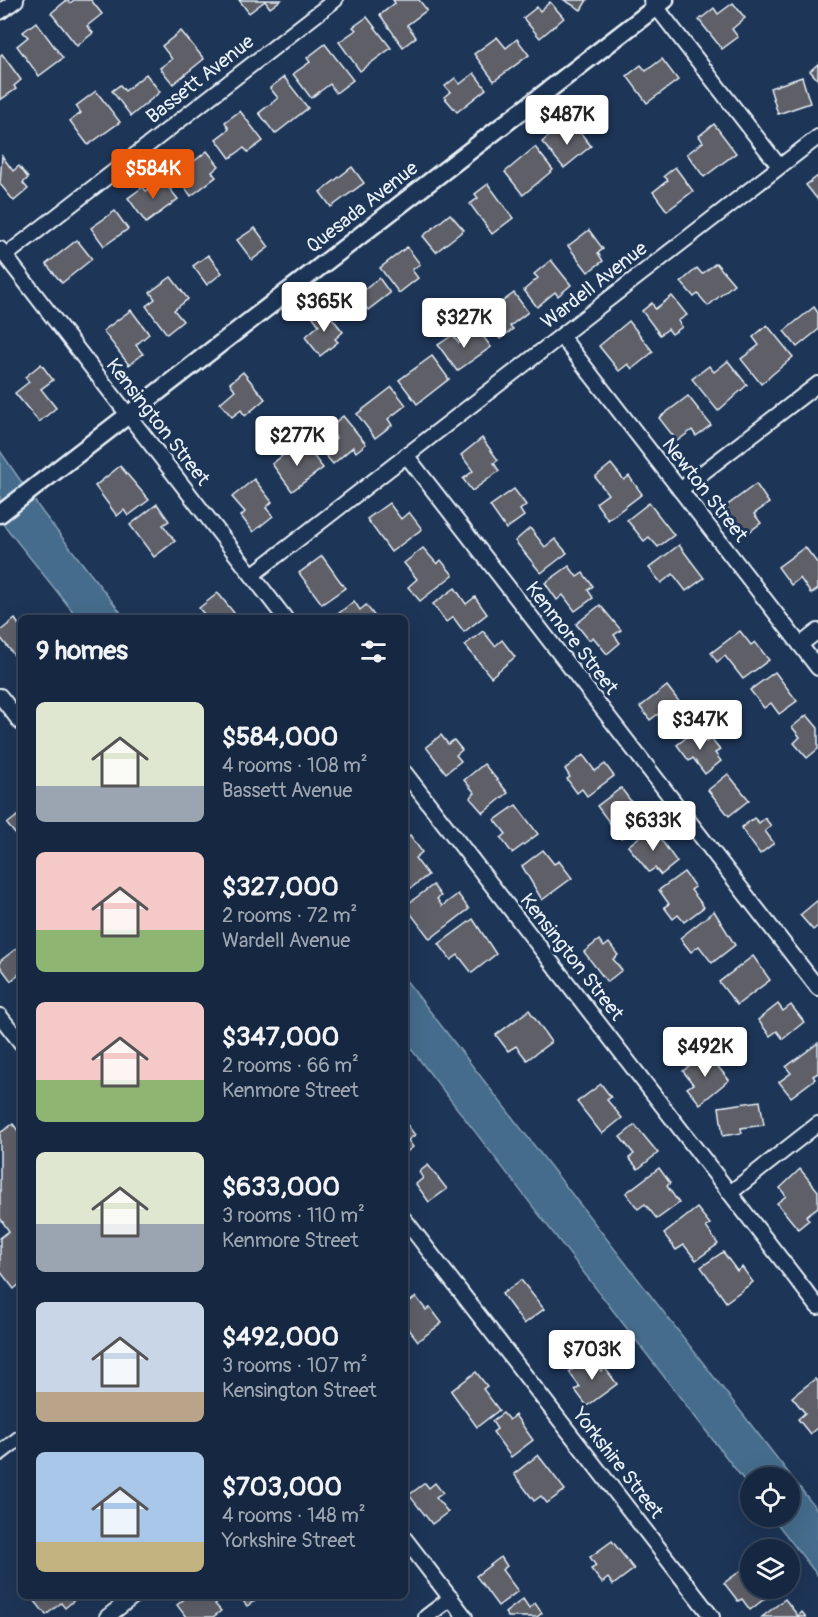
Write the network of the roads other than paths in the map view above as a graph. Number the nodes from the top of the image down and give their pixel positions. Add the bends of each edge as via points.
1 (15, 0) edge
2 (335, 0) edge
3 (657, 2) edge
4 (0, 12) edge
5 (818, 137) edge
6 (779, 166) junction
7 (2, 253) edge
8 (561, 336) junction
9 (818, 384) edge
10 (128, 415) junction
11 (406, 455) junction
12 (680, 490) junction
13 (0, 514) edge
14 (252, 575) junction
15 (283, 615) edge
16 (818, 630) edge
17 (800, 645) junction
18 (818, 668) edge
19 (0, 696) edge
20 (18, 719) edge
21 (408, 777) edge
22 (818, 988) edge
23 (0, 1016) edge
24 (18, 1039) edge
25 (818, 1125) edge
26 (730, 1193) junction
27 (408, 1224) edge
28 (818, 1307) edge
29 (18, 1439) edge
30 (0, 1453) edge
31 (408, 1543) edge
32 (451, 1598) junction
33 (130, 1599) edge
34 (107, 1617) edge
35 (426, 1617) edge
36 (465, 1617) edge
37 (712, 1617) edge

1 - 4 street
2 - 7 street, Bassett Avenue
3 - 6 street
3 - 10 street, Quesada Avenue
5 - 6 street, Wardell Avenue
6 - 8 street, Wardell Avenue
7 - 10 street, Kensington Street
8 - 11 street, Wardell Avenue
8 - 12 street, Newton Street
9 - 12 street
10 - 13 street, Quesada Avenue
10 - 14 street, Kensington Street
11 - 14 street, Wardell Avenue
11 - 22 street, Kenmore Street
12 - 17 street, Newton Street
14 - 15 street, Kensington Street
16 - 17 street
17 - 18 street, Newton Street
19 - 20 street
21 - 26 street, Kensington Street
23 - 24 street
25 - 26 street
26 - 28 street, Kensington Street
27 - 37 street, Yorkshire Street
29 - 30 street
31 - 32 street
32 - 35 street
32 - 36 street
33 - 34 street

